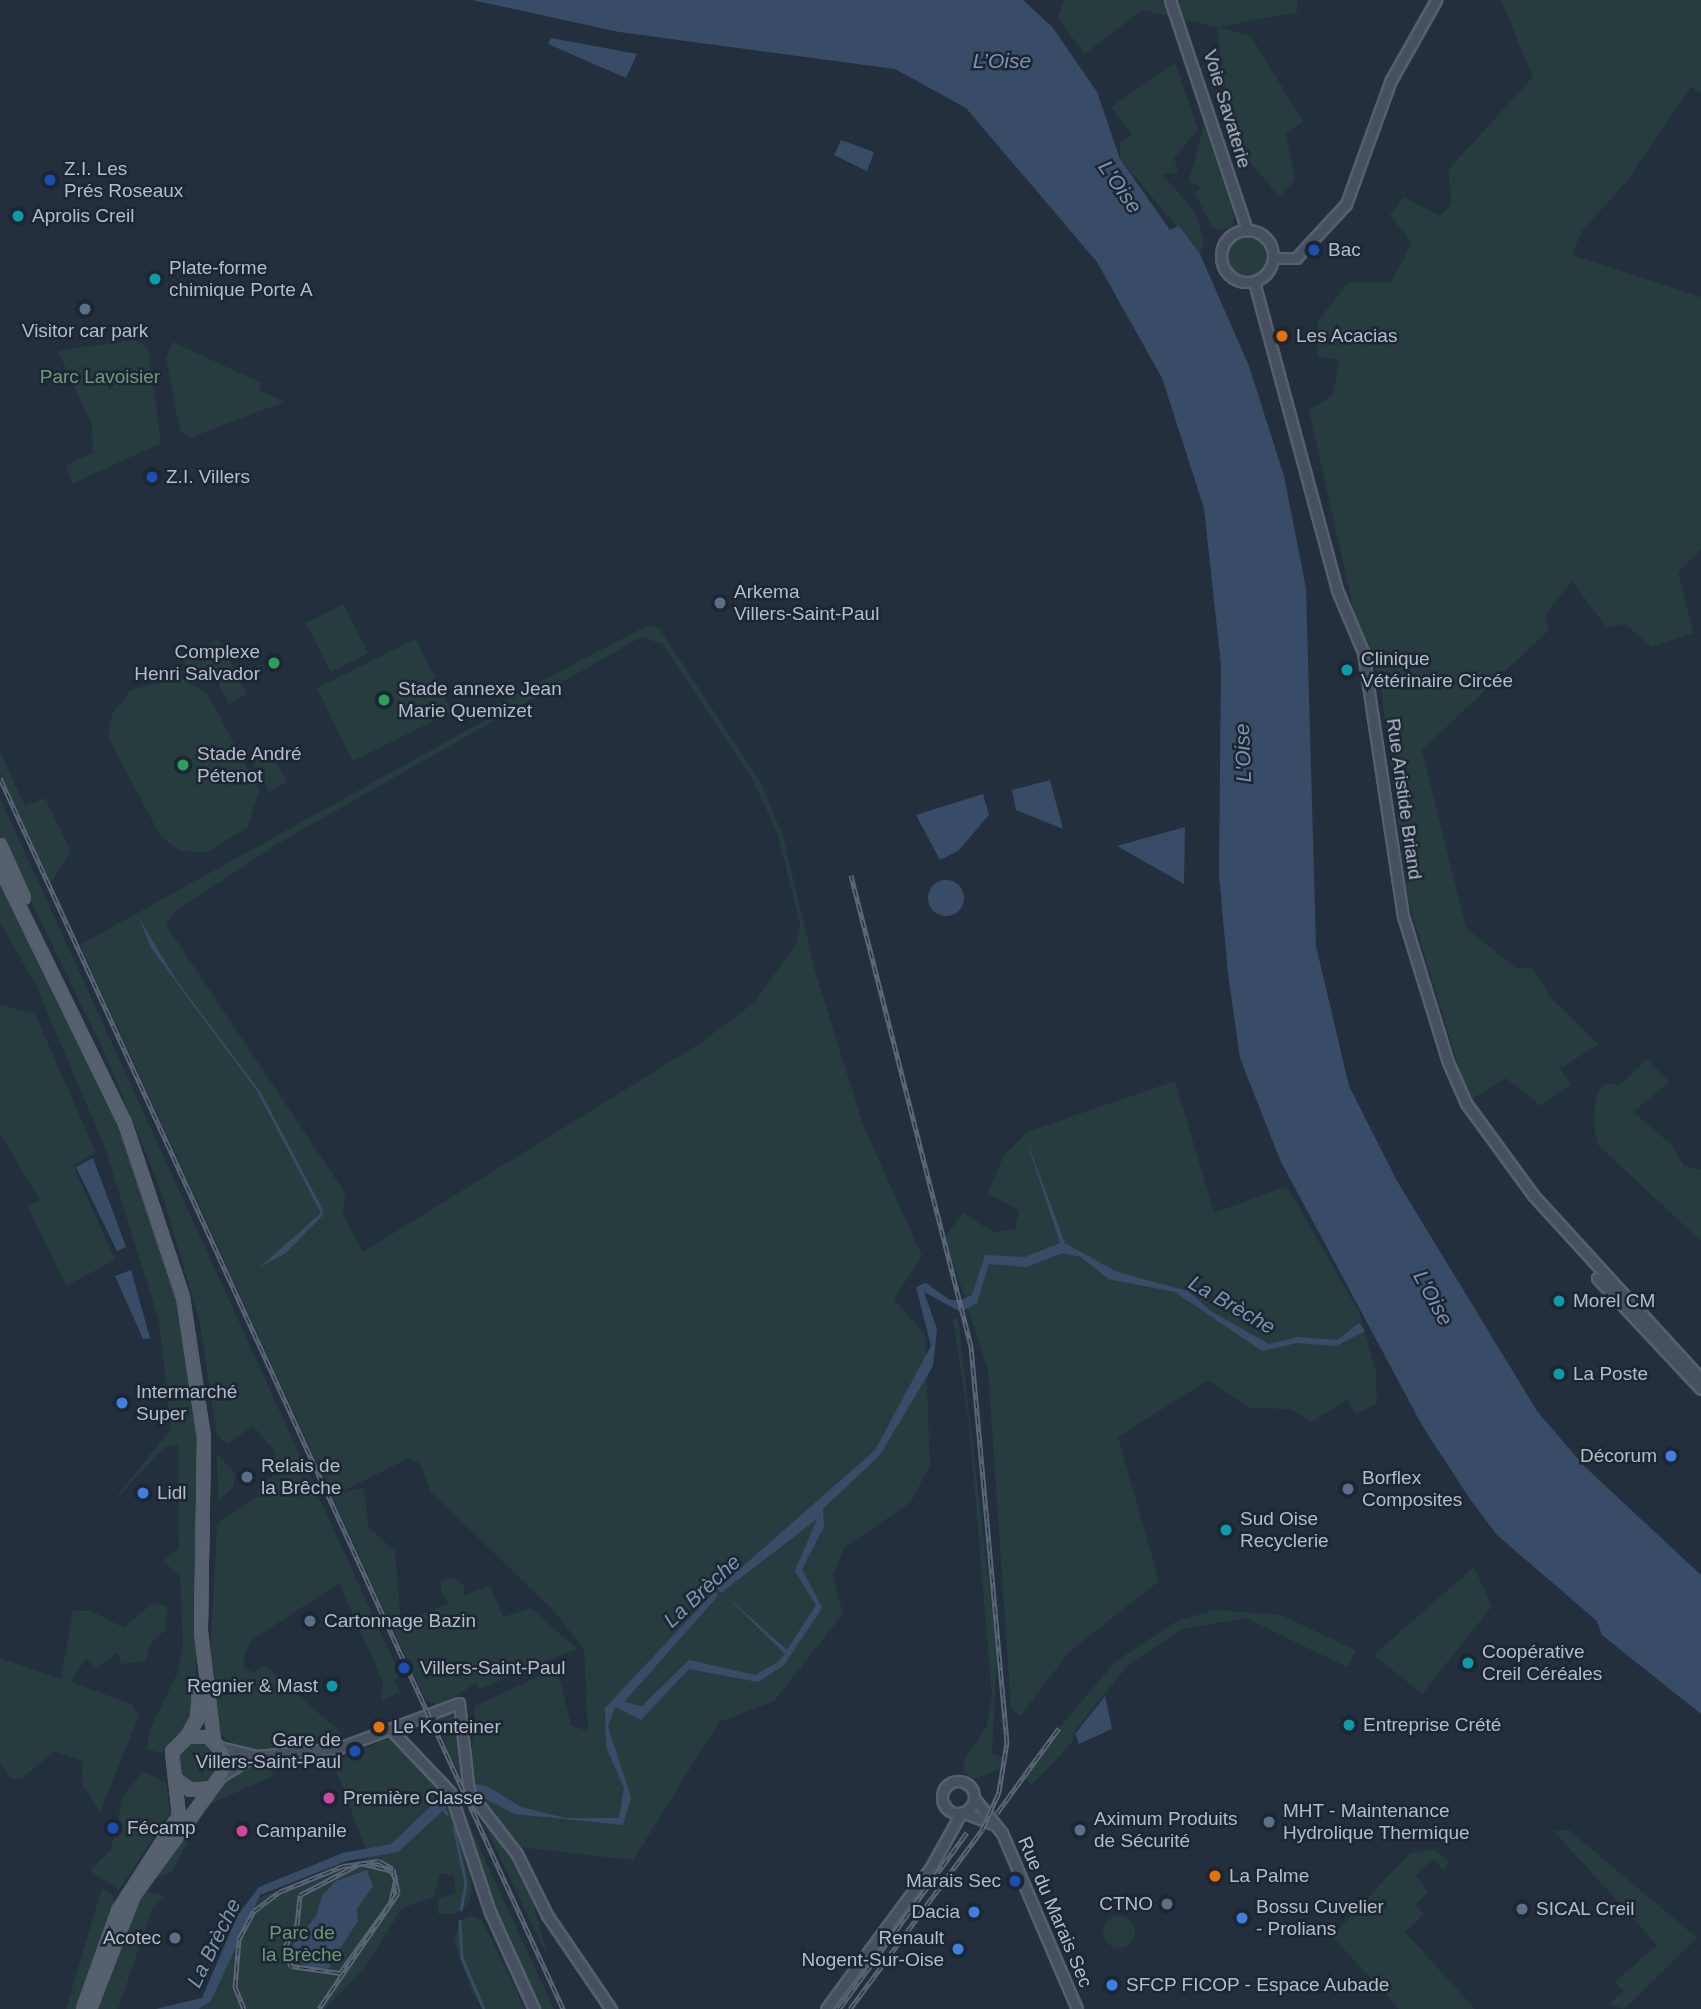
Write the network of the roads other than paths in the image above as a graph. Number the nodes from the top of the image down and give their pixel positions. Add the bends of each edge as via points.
1 (1170, 0) edge
2 (1436, 0) edge
3 (1247, 230) junction
4 (1273, 258) junction
5 (1254, 282) junction
6 (0, 845) edge
7 (0, 867) edge
8 (39, 938) junction
9 (1558, 1226) junction
10 (1701, 1379) edge
11 (1701, 1389) edge
12 (203, 1589) junction
13 (392, 1731) junction
14 (187, 1737) junction
15 (217, 1744) junction
16 (257, 1756) junction
17 (221, 1776) junction
18 (176, 1780) junction
19 (209, 1787) junction
20 (974, 1798) junction
21 (946, 1808) junction
22 (962, 1813) junction
23 (999, 1828) junction
24 (941, 1846) junction
25 (83, 2009) edge
26 (90, 2009) edge
27 (534, 2009) edge
28 (611, 2009) edge
29 (826, 2009) edge
30 (1077, 2009) edge

1 - 3 street, Voie Savaterie
2 - 4 street via 1391,79 1346,204 1296,258
3 - 4 street via 1269,242
3 - 5 street via 1226,241 1222,264 1231,277
4 - 5 street
5 - 9 street, Rue Aristide Briand via 1337,590 1363,652 1403,916 1418,969 1466,1103
6 - 8 main road
7 - 8 main road
8 - 12 main road via 142,1165 180,1283 204,1429
9 - 10 street
9 - 11 street via 1626,1314
12 - 14 main road via 197,1631 199,1710
12 - 15 main road via 206,1712
13 - 16 street via 331,1750
13 - 27 street via 452,1795 490,1912
13 - 28 street via 458,1703 468,1789 517,1854 547,1915
14 - 15 main road
14 - 18 main road via 171,1755
15 - 16 street
15 - 17 main road
16 - 17 street
17 - 19 main road
18 - 19 main road via 191,1790
18 - 25 main road via 178,1820 122,1904
19 - 26 main road via 130,1902
20 - 21 street via 967,1784 953,1782 943,1792
20 - 22 street
20 - 23 street, Rue du Marais Sec
21 - 22 street
21 - 24 street
22 - 23 street, Rue du Marais Sec
22 - 24 street
23 - 30 street, Rue du Marais Sec
24 - 29 street

